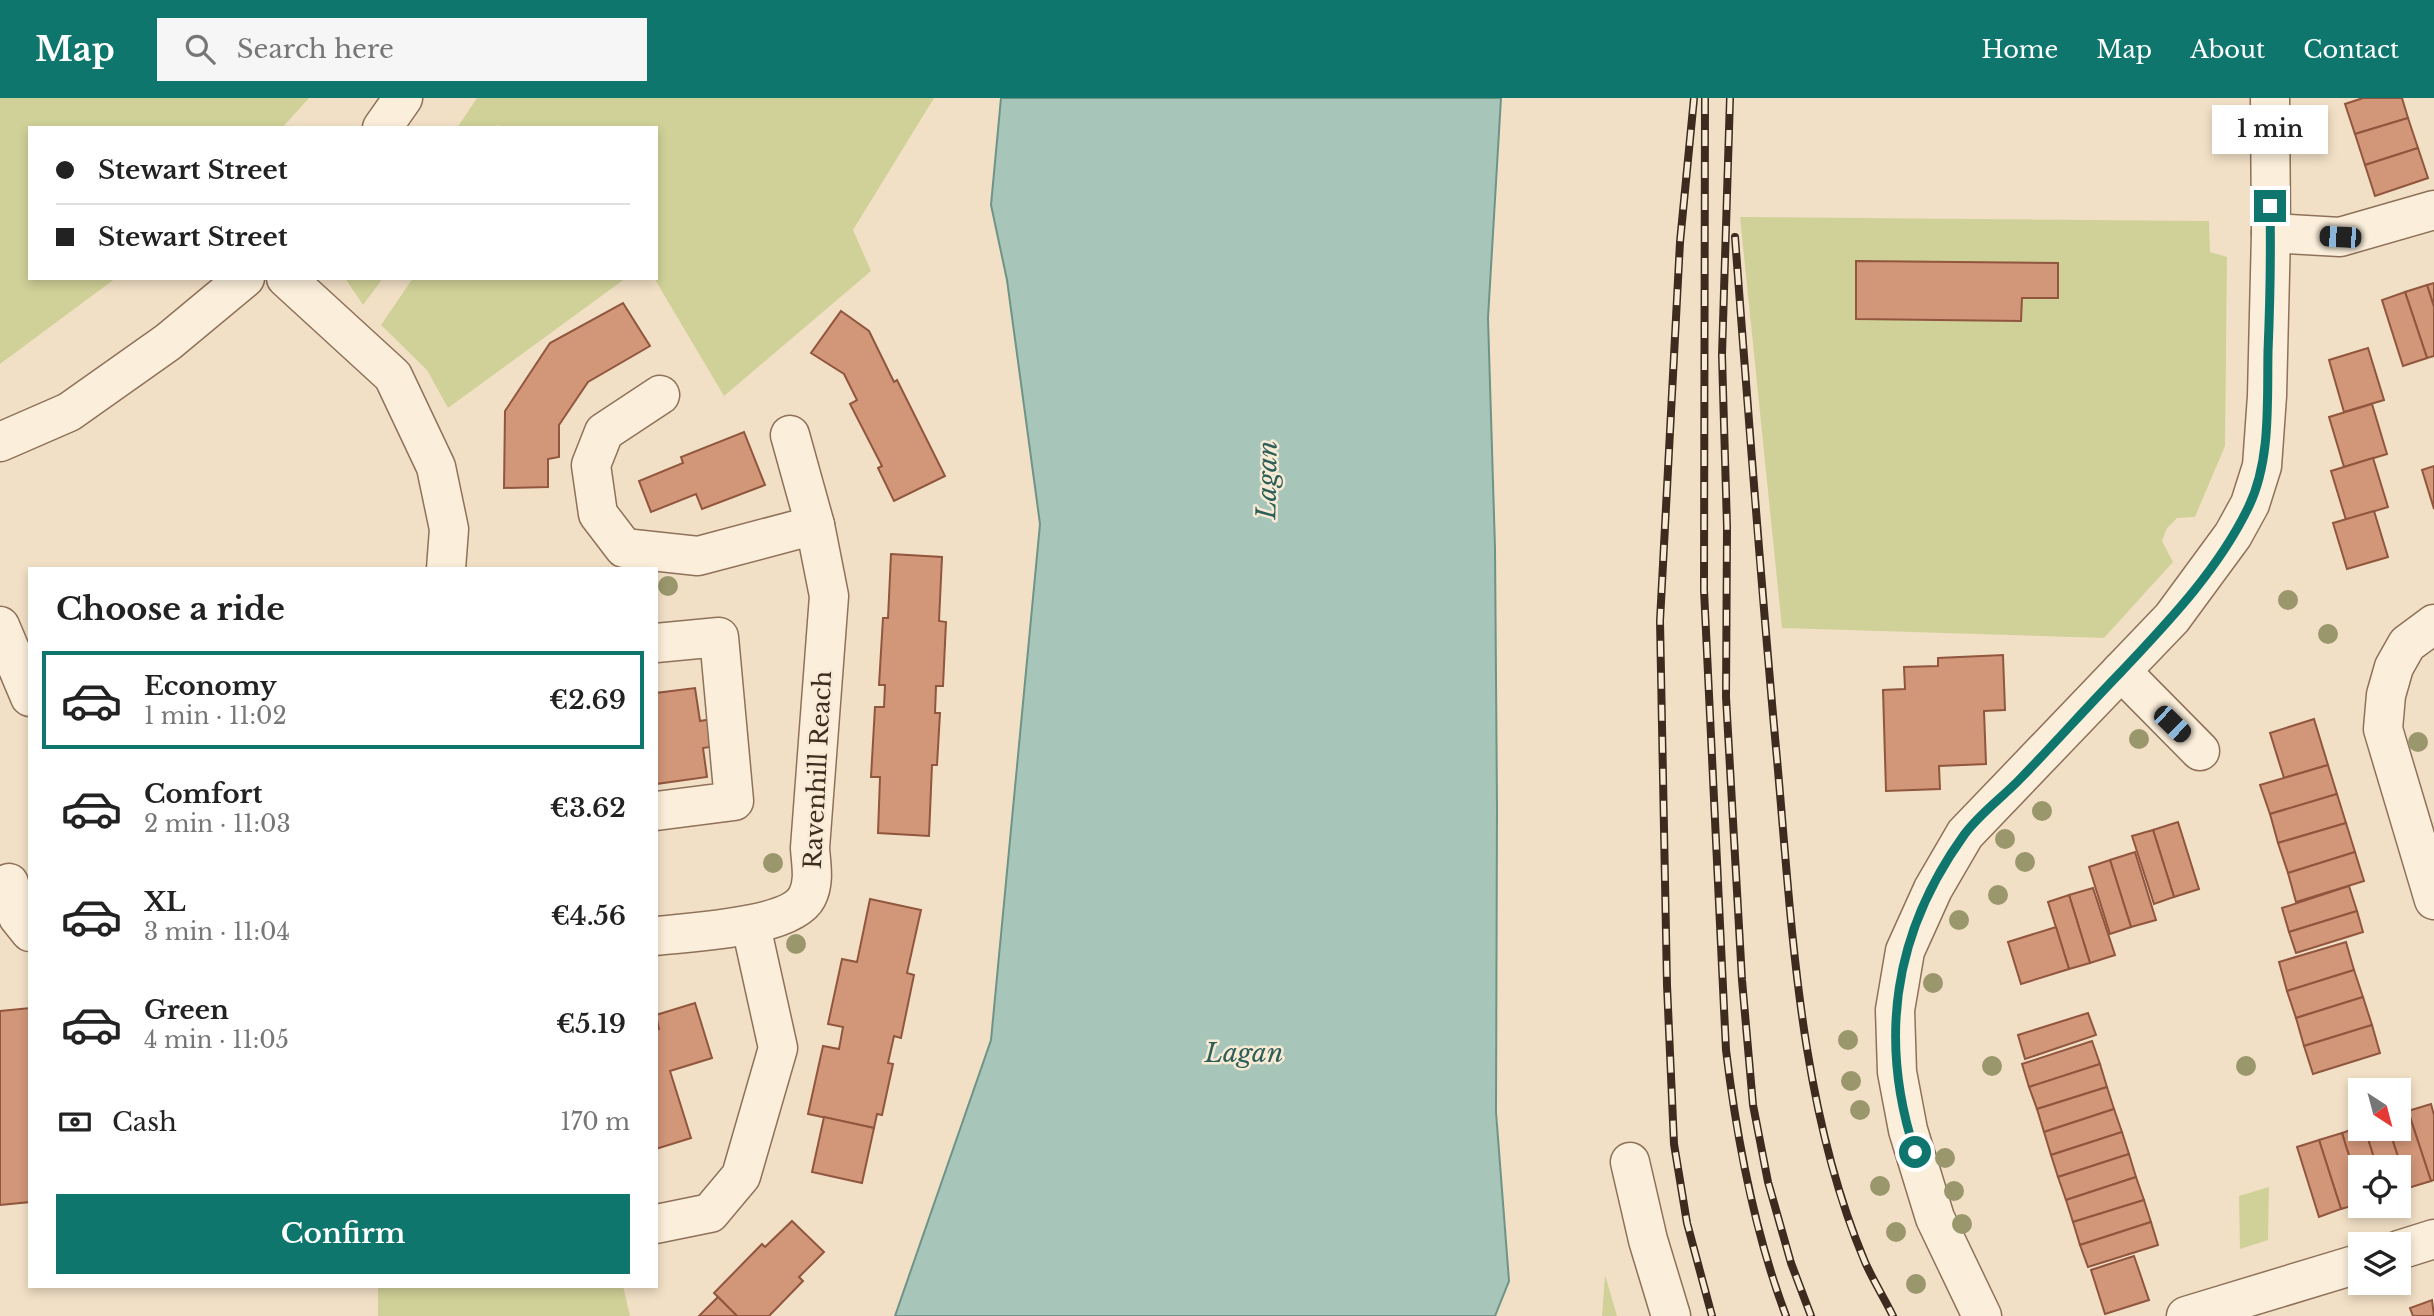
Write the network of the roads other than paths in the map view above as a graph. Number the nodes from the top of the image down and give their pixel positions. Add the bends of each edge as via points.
1 (403, 98) edge
2 (2270, 98) edge
3 (383, 126) edge
4 (2434, 210) edge
5 (2271, 233) junction
6 (243, 280) edge
7 (288, 280) edge
8 (660, 395) dead end
9 (790, 435) dead end
10 (0, 442) edge
11 (815, 525) junction
12 (446, 567) edge
13 (2434, 624) edge
14 (0, 626) edge
15 (658, 643) edge
16 (2121, 671) junction
17 (28, 692) edge
18 (2200, 751) dead end
19 (658, 811) edge
20 (13, 877) edge
21 (2434, 900) edge
22 (751, 926) junction
23 (28, 930) edge
24 (658, 936) edge
25 (1630, 1162) dead end
26 (658, 1224) edge
27 (2434, 1239) edge
28 (2411, 1246) edge
29 (2348, 1267) edge
30 (1671, 1316) edge
31 (1982, 1316) edge
32 (2186, 1316) edge

1 - 3 street
2 - 5 street
4 - 5 street via 2340,237
5 - 16 street via 2262,466 2250,504 2172,618
6 - 10 street via 168,342 69,412
7 - 12 street via 393,376 436,467 449,529
8 - 11 street via 604,432 591,465 598,514 624,548 698,556
9 - 11 street, Ravenhill Reach
11 - 22 street, Ravenhill Reach via 829,596 810,848 812,879 807,898 794,910
13 - 21 street via 2407,644 2394,667 2383,729
14 - 17 street
15 - 19 street via 719,637 734,801
16 - 18 street
16 - 31 street via 1965,834 1933,888 1905,951 1895,1010 1896,1072 1908,1130 1935,1218
20 - 23 street via 18,917
22 - 24 street, Ravenhill Reach
22 - 26 street via 779,1048 741,1176 710,1213
25 - 30 street
27 - 28 street
29 - 32 street

